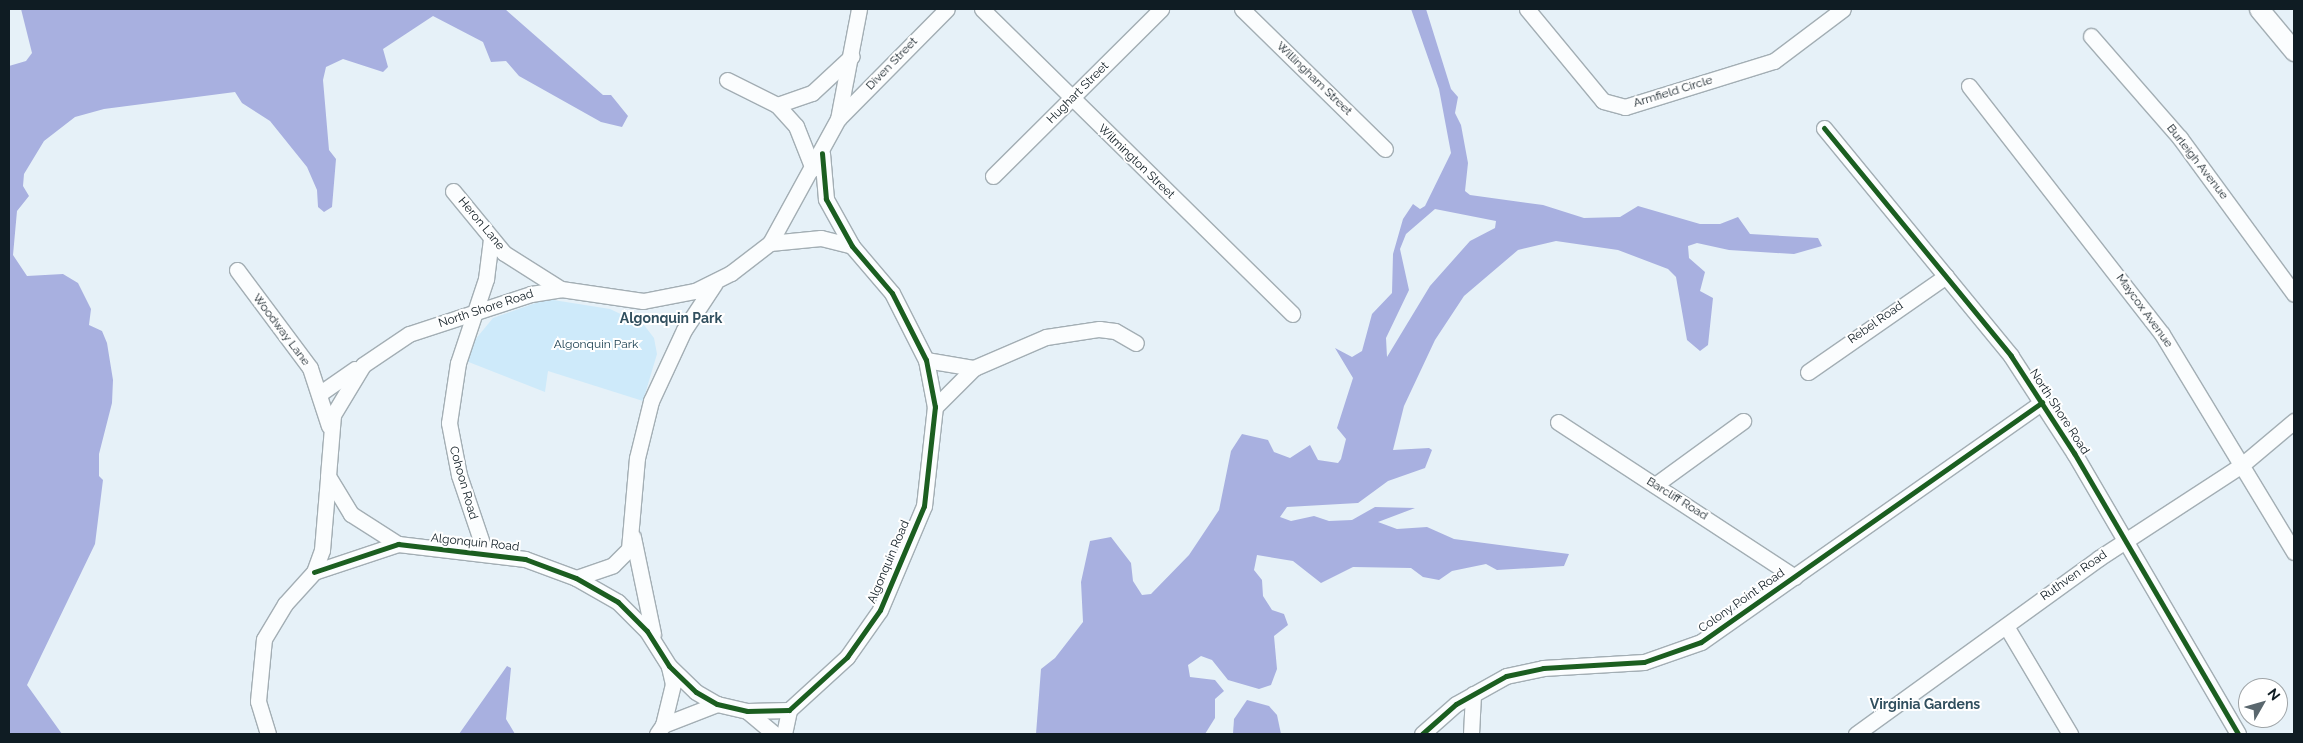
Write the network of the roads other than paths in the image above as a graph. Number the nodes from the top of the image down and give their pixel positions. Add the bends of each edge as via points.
1 (859, 9) edge
2 (947, 9) edge
3 (982, 9) edge
4 (1161, 9) edge
5 (1242, 9) edge
6 (1527, 9) edge
7 (1843, 9) edge
8 (2259, 9) edge
9 (2091, 36) dead end
10 (2294, 51) edge
11 (854, 54) junction
12 (726, 80) dead end
13 (1969, 86) dead end
14 (1073, 100) junction
15 (777, 105) junction
16 (838, 119) junction
17 (1824, 128) dead end
18 (1385, 149) dead end
19 (822, 153) junction
20 (813, 169) junction
21 (994, 176) dead end
22 (453, 190) dead end
23 (491, 239) junction
24 (770, 243) junction
25 (852, 246) junction
26 (237, 270) dead end
27 (1946, 276) junction
28 (716, 282) junction
29 (561, 289) junction
30 (2294, 294) edge
31 (1292, 314) dead end
32 (473, 316) junction
33 (1136, 343) dead end
34 (926, 360) junction
35 (363, 365) junction
36 (974, 368) junction
37 (1808, 372) dead end
38 (322, 392) junction
39 (2042, 402) junction
40 (935, 406) junction
41 (1743, 421) dead end
42 (2294, 421) edge
43 (1558, 422) dead end
44 (330, 429) junction
45 (2243, 464) junction
46 (328, 476) junction
47 (1656, 485) junction
48 (633, 536) junction
49 (2125, 542) junction
50 (398, 544) junction
51 (485, 552) junction
52 (2294, 552) edge
53 (314, 572) junction
54 (1795, 577) junction
55 (576, 578) junction
56 (2006, 626) junction
57 (657, 645) junction
58 (669, 666) junction
59 (1474, 694) junction
60 (717, 704) junction
61 (789, 710) junction
62 (747, 711) junction
63 (660, 730) edge
64 (268, 734) edge
65 (774, 734) edge
66 (784, 734) edge
67 (1422, 734) edge
68 (1471, 734) edge
69 (1856, 734) edge
70 (2070, 734) edge
71 (2238, 734) edge

1 - 11 street, North Shore Road
2 - 16 street, Diven Street
3 - 14 street, Wilmington Street
4 - 14 street, Hughart Street
5 - 18 street, Willingham Street
6 - 7 street, Armfield Circle via 1603,101 1625,107 1774,62
8 - 10 main road
9 - 30 street, Burleigh Avenue via 2180,138
11 - 15 street via 823,86
11 - 16 street, North Shore Road
12 - 15 street
13 - 45 street, Maycox Avenue via 2162,334
14 - 21 street, Hughart Street
14 - 31 street, Wilmington Street
15 - 20 street via 796,126
16 - 19 street, North Shore Road
17 - 27 street, North Shore Road
19 - 20 street, North Shore Road
19 - 25 street, Algonquin Road via 826,198
20 - 24 street, North Shore Road
22 - 23 street, Heron Lane
23 - 29 street, Heron Lane
23 - 32 street, Cohoon Road via 486,280
24 - 25 street via 821,238
24 - 28 street, North Shore Road
25 - 34 street, Algonquin Road via 892,294
26 - 38 street, Woodway Lane via 298,349
27 - 37 street, Rebel Road
27 - 39 street, North Shore Road
28 - 29 street, North Shore Road via 674,297 643,301
28 - 48 street via 684,330 651,401 637,458
29 - 32 street, North Shore Road via 531,294
32 - 35 street, North Shore Road via 409,334
32 - 51 street, Cohoon Road via 458,363 449,424 459,475
33 - 36 street via 1115,331 1099,329 1046,337
34 - 36 street
34 - 40 street, Algonquin Road
35 - 38 street
35 - 44 street, North Shore Road via 339,402
36 - 40 street
38 - 44 street, Woodway Lane
39 - 49 street, North Shore Road
39 - 54 street, Colony Point Road
40 - 61 street, Algonquin Road via 924,506 880,610 847,657
41 - 47 street
42 - 45 street, Ruthven Road
43 - 47 street, Barcliff Road
44 - 46 street, North Shore Road
45 - 49 street, Ruthven Road
45 - 52 street, Maycox Avenue
46 - 50 street via 351,514
46 - 53 street, North Shore Road via 322,550
47 - 54 street, Barcliff Road
48 - 55 street via 629,548 613,565
48 - 57 street via 641,589
49 - 56 street, Ruthven Road
49 - 71 street, North Shore Road
50 - 51 street, Algonquin Road
50 - 53 street, Algonquin Road
51 - 55 street, Algonquin Road via 525,558
53 - 64 street, North Shore Road via 285,604 264,639 258,700
54 - 59 street, Colony Point Road via 1712,634 1675,653 1622,665 1527,670
55 - 57 street, Algonquin Road via 618,602
56 - 69 street, Ruthven Road
56 - 70 street
57 - 58 street, Algonquin Road
58 - 60 street, Algonquin Road via 696,692
58 - 63 street via 673,684
59 - 67 street, Colony Point Road
59 - 68 street
60 - 62 street, Algonquin Road
60 - 63 street
61 - 62 street, Algonquin Road
61 - 66 street
62 - 65 street

